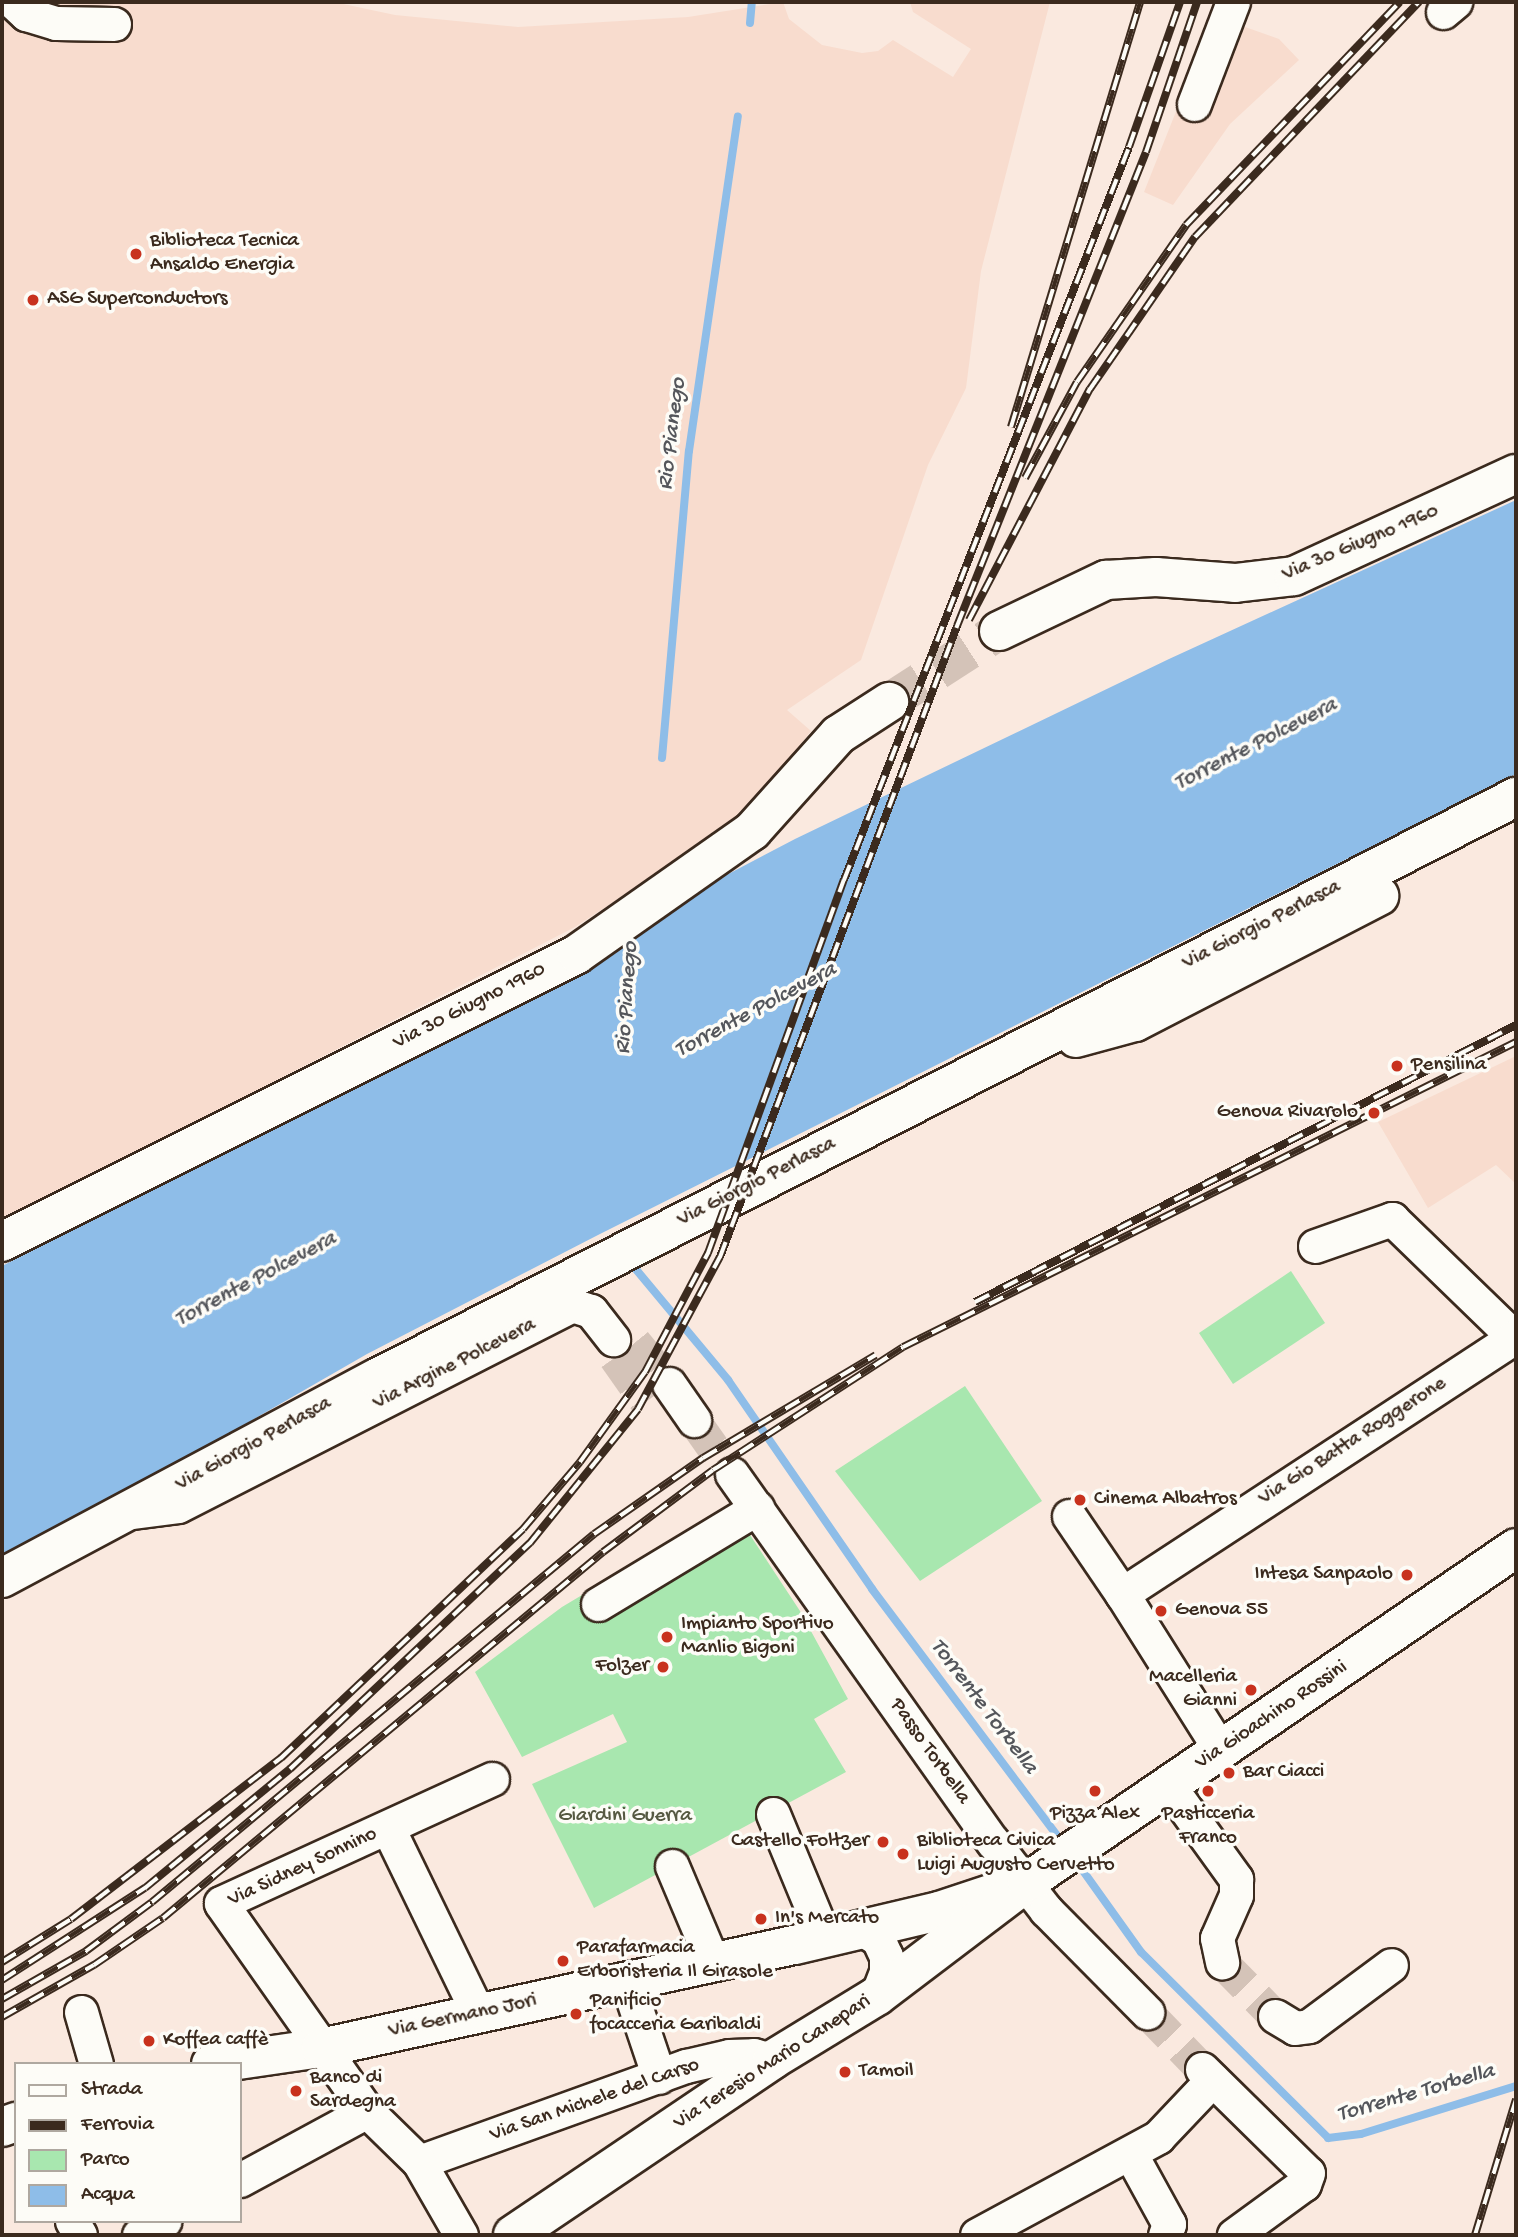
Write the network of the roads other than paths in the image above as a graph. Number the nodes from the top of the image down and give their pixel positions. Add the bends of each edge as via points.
1 (13, 2) edge
2 (1233, 2) edge
3 (114, 24) dead end
4 (1194, 104) dead end
5 (1516, 474) edge
6 (999, 631) tunnel mouth
7 (889, 702) tunnel mouth
8 (1516, 797) edge
9 (1516, 825) edge
10 (1003, 1057) junction
11 (2, 1242) edge
12 (1315, 1246) dead end
13 (1515, 1338) edge
14 (621, 1346) tunnel mouth
15 (732, 1474) tunnel mouth
16 (757, 1508) junction
17 (133, 1512) junction
18 (1069, 1516) dead end
19 (1516, 1548) edge
20 (2, 1578) edge
21 (1122, 1594) junction
22 (598, 1604) dead end
23 (1221, 1751) junction
24 (492, 1779) dead end
25 (1169, 1786) junction
26 (773, 1814) dead end
27 (388, 1828) junction
28 (672, 1867) dead end
29 (1031, 1879) junction
30 (939, 1911) junction
31 (860, 1928) junction
32 (824, 1937) junction
33 (939, 1953) junction
34 (1222, 1962) tunnel mouth
35 (713, 1963) junction
36 (1391, 1965) dead end
37 (627, 1982) junction
38 (877, 1996) junction
39 (81, 2012) dead end
40 (1147, 2012) tunnel mouth
41 (478, 2013) junction
42 (1275, 2016) tunnel mouth
43 (321, 2048) junction
44 (772, 2060) junction
45 (95, 2062) edge
46 (225, 2062) edge
47 (659, 2077) junction
48 (367, 2111) junction
49 (1130, 2153) junction
50 (419, 2161) junction
51 (242, 2179) edge
52 (160, 2223) edge
53 (139, 2235) edge
54 (461, 2235) edge
55 (513, 2235) edge
56 (977, 2235) edge
57 (1165, 2235) edge
58 (1234, 2235) edge

1 - 3 street via 26,14 56,23
2 - 4 street
5 - 6 main road, Via 30 Giugno 1960 via 1294,576 1235,583 1156,577 1106,580
7 - 11 main road, Via 30 Giugno 1960 via 838,735 752,831 576,954
8 - 10 main road, Via Giorgio Perlasca
9 - 10 main road via 1135,1022
10 - 17 main road, Via Giorgio Perlasca via 586,1270
12 - 13 street via 1392,1219
13 - 21 street, Via Gio Batta Roggerone
14 - 17 street, Via Argine Polcevera via 591,1311 572,1305 178,1506
15 - 16 street, Passo Torbella
16 - 22 street
16 - 29 street, Passo Torbella via 993,1842
17 - 20 main road, Via Giorgio Perlasca
18 - 21 street
19 - 23 main road, Via Gioachino Rossini
21 - 23 street
23 - 25 main road, Via Gioachino Rossini
24 - 27 street, Via Sidney Sonnino
25 - 29 main road, Via Gioachino Rossini
25 - 34 street via 1236,1880 1236,1895 1217,1938
26 - 32 street
27 - 41 street, Via Sidney Sonnino
27 - 43 street, Via Sidney Sonnino via 220,1903
28 - 35 street
29 - 30 main road, Via Germano Jori
29 - 33 main road, Via Teresio Mario Canepari
29 - 40 street, Passo Torbella via 1046,1910
30 - 31 main road, Via Germano Jori
30 - 33 street via 926,1933 929,1945
31 - 32 main road, Via Germano Jori
31 - 38 street via 878,1939 886,1956 886,1972
32 - 35 main road, Via Germano Jori
33 - 38 main road, Via Teresio Mario Canepari
35 - 37 main road, Via Germano Jori
36 - 42 street via 1309,2026 1294,2028
37 - 41 main road, Via Germano Jori
37 - 47 street
38 - 44 main road, Via Teresio Mario Canepari
39 - 45 street
41 - 43 main road, Via Germano Jori
43 - 46 main road, Via Germano Jori
43 - 48 street
44 - 47 street, Via San Michele del Carso via 729,2056
44 - 55 main road, Via Teresio Mario Canepari
47 - 50 street, Via San Michele del Carso
48 - 50 street
48 - 51 street
49 - 56 street
49 - 57 street via 1169,2224
49 - 58 street via 1171,2126 1207,2074 1308,2173 1304,2184
50 - 54 street
52 - 53 street

